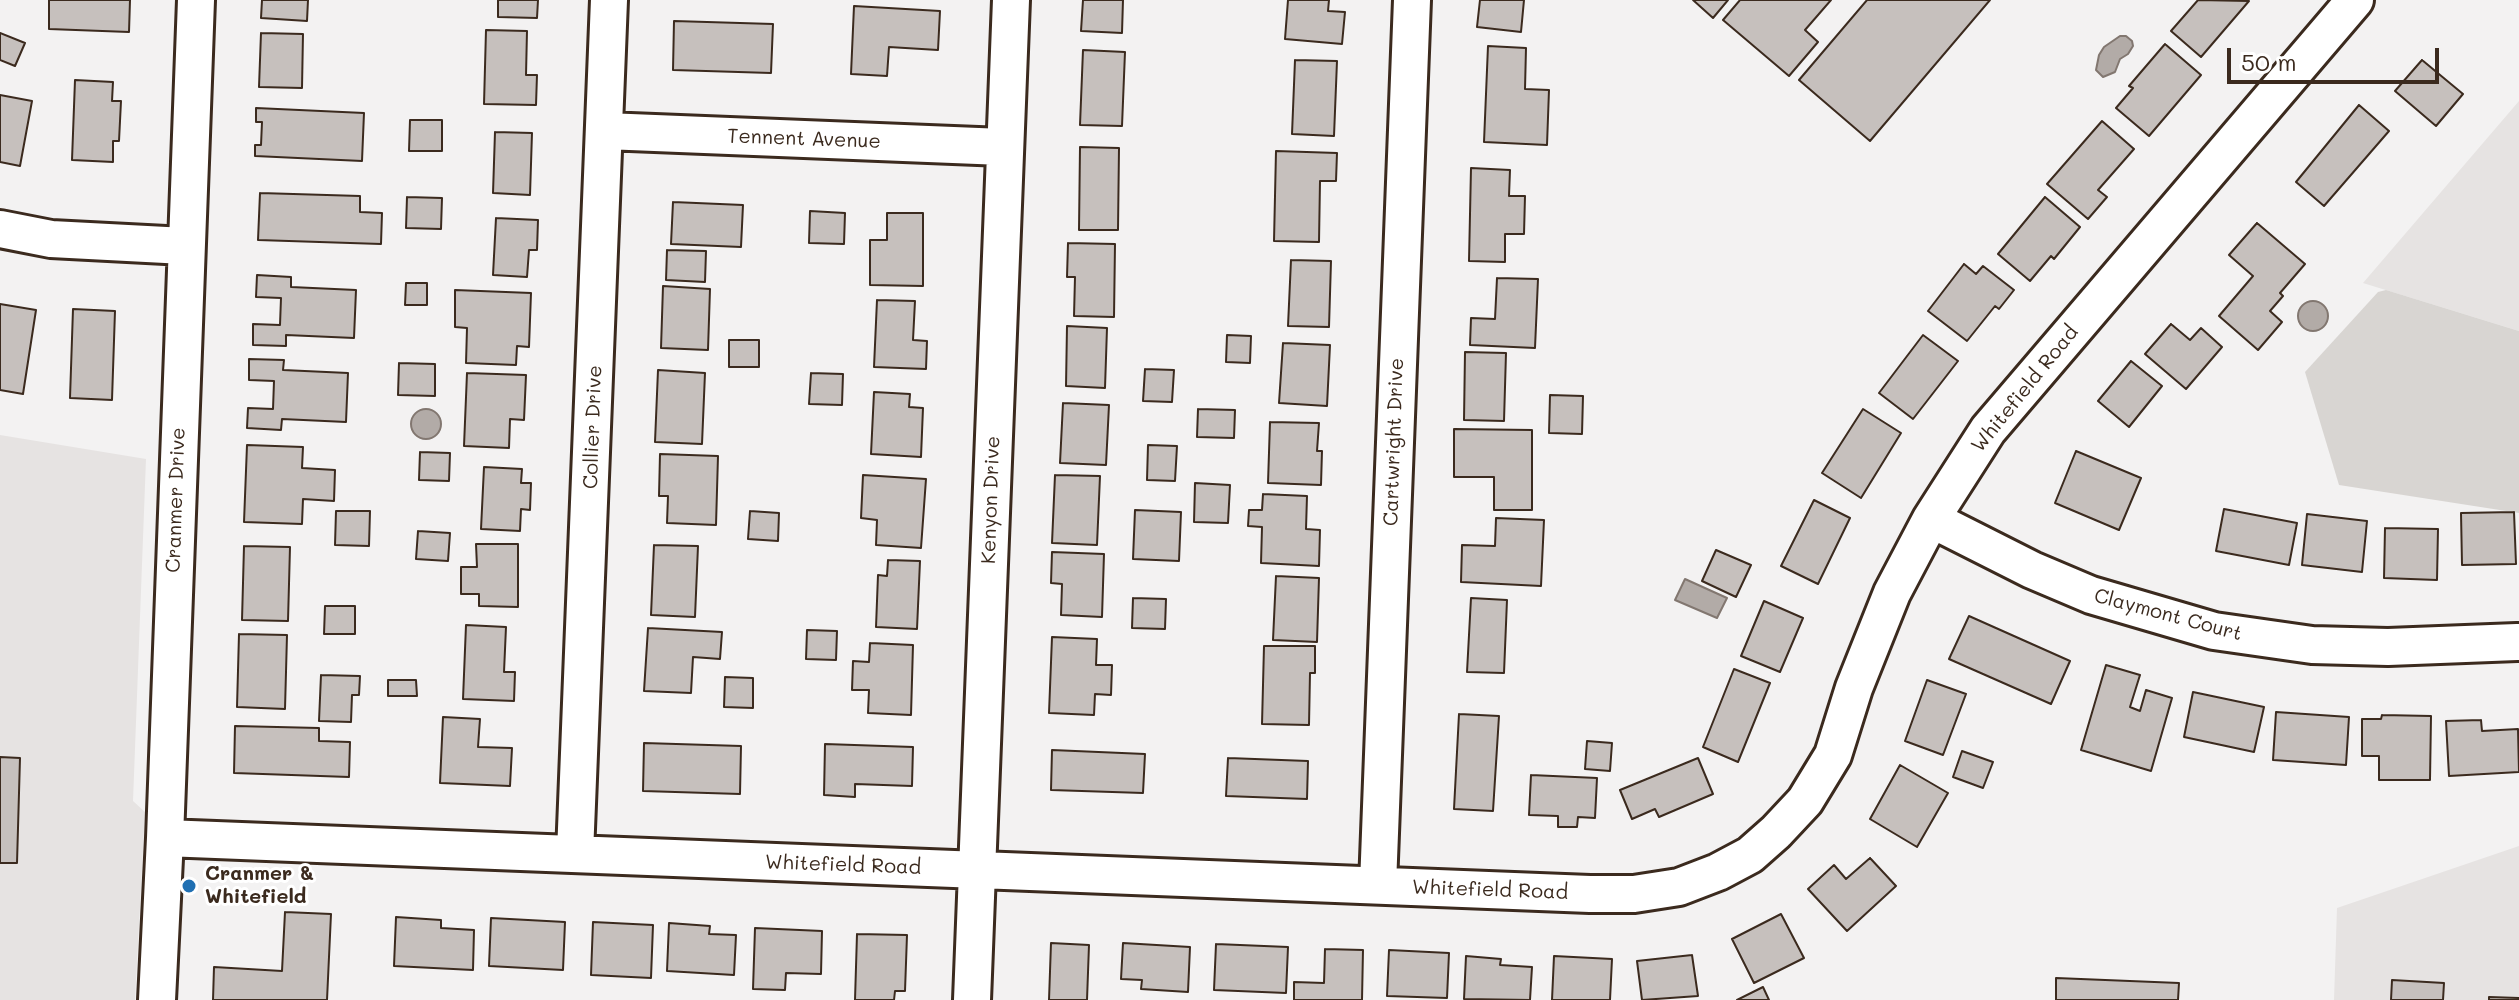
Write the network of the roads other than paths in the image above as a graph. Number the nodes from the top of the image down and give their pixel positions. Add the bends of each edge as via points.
1 (196, 0) edge
2 (609, 0) edge
3 (1011, 0) edge
4 (1412, 0) edge
5 (2355, 0) edge
6 (605, 131) junction
7 (1003, 147) junction
8 (0, 229) edge
9 (185, 246) junction
10 (1931, 519) junction
11 (2517, 642) dead end
12 (165, 838) junction
13 (575, 854) junction
14 (978, 870) junction
15 (1378, 885) junction
16 (157, 1000) edge
17 (972, 1000) edge

1 - 9 street, Cranmer Drive
2 - 6 street, Collier Drive
3 - 7 street, Kenyon Drive
4 - 15 street, Cartwright Drive
5 - 10 street, Whitefield Road via 1988,430
6 - 7 street, Tennent Avenue
6 - 13 street, Collier Drive
7 - 14 street, Kenyon Drive
8 - 9 street via 51,239
9 - 12 street, Cranmer Drive
10 - 11 street, Claymont Court via 2091,595 2214,631 2312,645
10 - 15 street, Whitefield Road via 1892,593 1833,755 1805,801 1750,855 1679,887 1634,894
12 - 13 street, Whitefield Road
12 - 16 street, Cranmer Drive
13 - 14 street, Whitefield Road
14 - 15 street, Whitefield Road
14 - 17 street, Kenyon Drive

